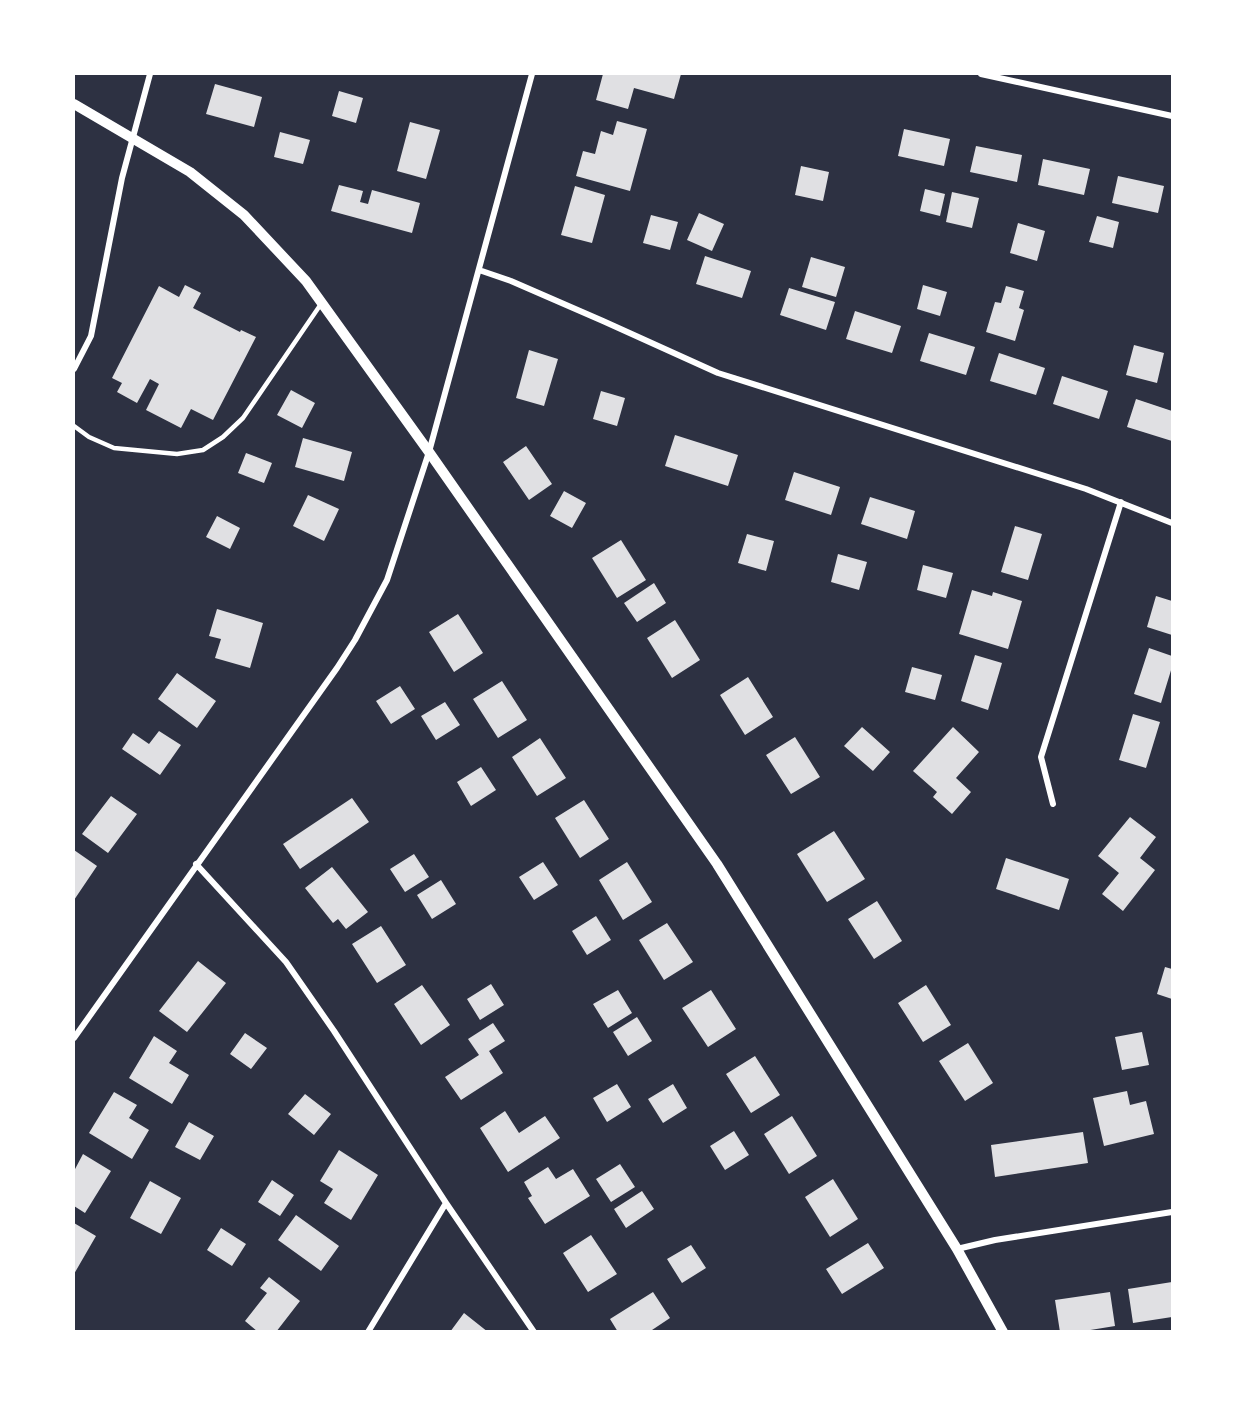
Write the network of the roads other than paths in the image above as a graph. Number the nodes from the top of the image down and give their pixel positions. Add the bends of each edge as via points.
1 (150, 74) edge
2 (532, 74) edge
3 (981, 74) edge
4 (74, 104) edge
5 (1173, 116) edge
6 (134, 137) junction
7 (479, 270) junction
8 (321, 304) junction
9 (74, 369) edge
10 (74, 426) edge
11 (429, 452) junction
12 (1121, 502) junction
13 (1173, 522) edge
14 (1053, 804) dead end
15 (196, 864) junction
16 (74, 1038) edge
17 (446, 1203) junction
18 (1173, 1212) edge
19 (957, 1249) junction
20 (368, 1332) edge
21 (534, 1332) edge
22 (1003, 1332) edge

1 - 6 street
2 - 7 street
3 - 5 street
4 - 6 street
6 - 8 street via 190,172 244,215 306,281
6 - 9 street via 122,178 92,336
7 - 11 street
7 - 12 street via 718,373
8 - 10 lane via 243,418 203,450 177,454 114,448
8 - 11 street
11 - 15 street via 387,580 355,640
11 - 19 street via 717,864
12 - 13 street
12 - 14 street via 1041,757
15 - 16 street
15 - 17 street via 285,962
17 - 20 street
17 - 21 street
18 - 19 street
19 - 22 street

